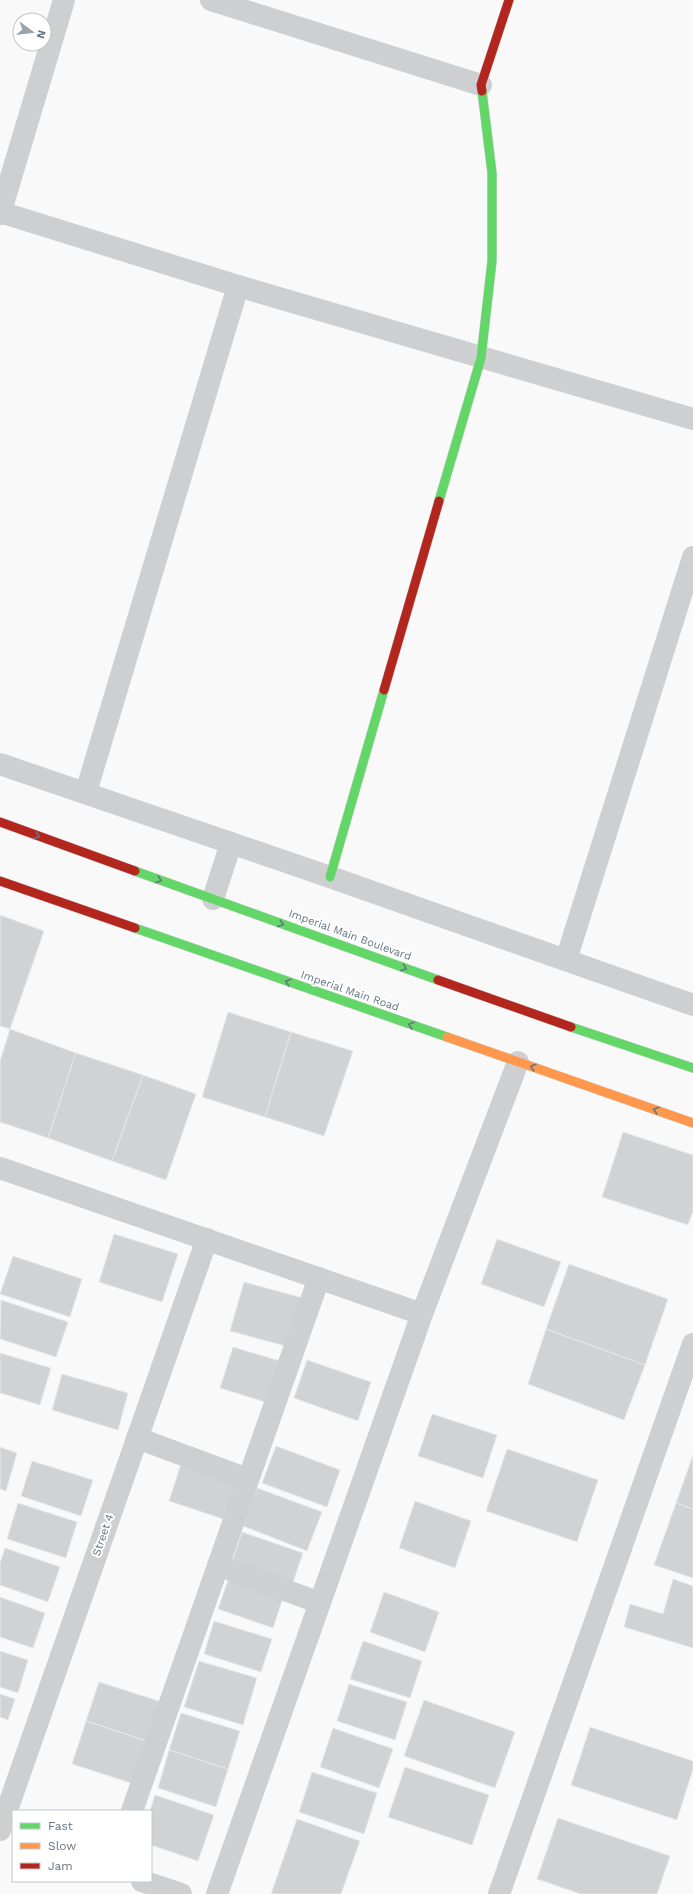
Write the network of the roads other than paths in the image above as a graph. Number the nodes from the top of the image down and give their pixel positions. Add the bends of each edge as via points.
1 (64, 0) edge
2 (211, 0) edge
3 (509, 0) edge
4 (481, 85) junction
5 (0, 213) edge
6 (238, 286) junction
7 (480, 358) junction
8 (693, 419) edge
9 (693, 556) edge
10 (0, 764) edge
11 (86, 792) junction
12 (0, 822) edge
13 (231, 843) junction
14 (330, 877) junction
15 (0, 881) edge
16 (213, 899) junction
17 (566, 960) junction
18 (693, 1005) edge
19 (518, 1062) junction
20 (693, 1068) edge
21 (693, 1123) edge
22 (0, 1168) edge
23 (207, 1239) junction
24 (319, 1278) junction
25 (422, 1314) junction
26 (693, 1344) edge
27 (137, 1438) junction
28 (248, 1479) junction
29 (218, 1565) junction
30 (320, 1602) junction
31 (132, 1810) edge
32 (0, 1832) edge
33 (12, 1838) edge
34 (145, 1882) edge
35 (181, 1894) edge
36 (217, 1894) edge
37 (499, 1894) edge

1 - 5 street
2 - 4 street
3 - 4 street
4 - 7 street via 492,173 492,261
5 - 6 street
6 - 7 street
6 - 11 street
7 - 8 street
7 - 14 street
9 - 17 street
10 - 11 street
11 - 13 street
12 -> 16 street, Imperial Main Boulevard
13 - 14 street
13 - 16 street
14 - 17 street
19 -> 15 street, Imperial Main Road
16 -> 20 street, Imperial Main Boulevard via 532,1014
17 - 18 street
21 -> 19 street, Imperial Main Road
19 - 25 street
22 - 23 street
23 - 24 street
23 - 27 street, Street 4
24 - 25 street
24 - 28 street
25 - 30 street
26 - 37 street
27 - 28 street
27 - 32 street, Street 4
28 - 29 street
29 - 30 street
29 - 31 street
30 - 36 street
32 - 33 street
34 - 35 street

